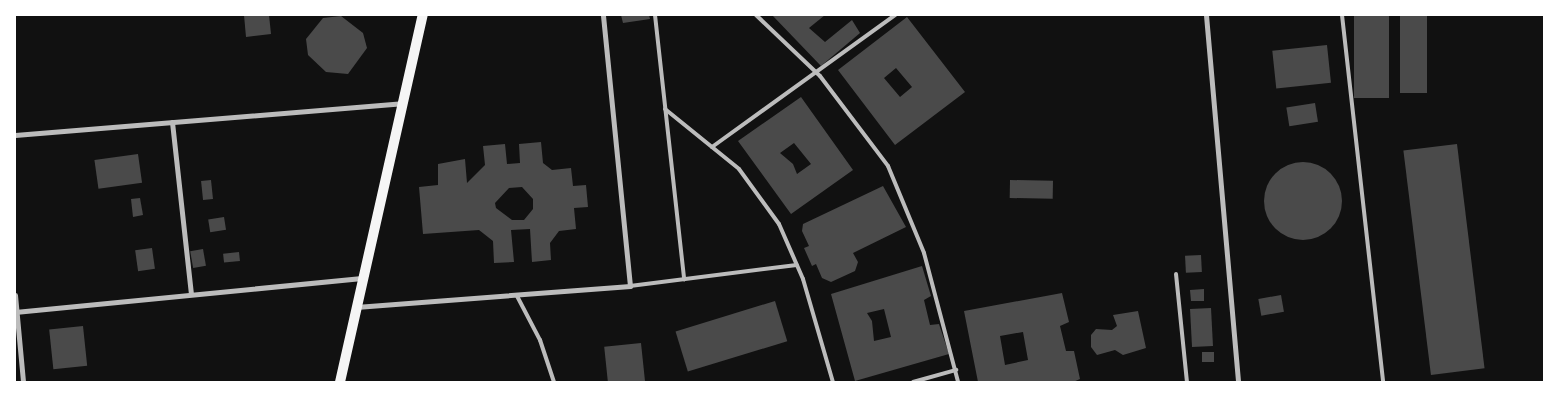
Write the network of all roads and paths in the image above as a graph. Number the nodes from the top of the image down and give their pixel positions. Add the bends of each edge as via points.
1 (422, 15) edge
2 (603, 15) edge
3 (655, 15) edge
4 (756, 15) edge
5 (895, 15) edge
6 (1206, 15) edge
7 (1342, 15) edge
8 (816, 72) junction
9 (402, 103) junction
10 (665, 109) junction
11 (172, 122) junction
12 (15, 135) edge
13 (712, 148) junction
14 (797, 265) junction
15 (1176, 274) dead end
16 (364, 278) junction
17 (684, 279) junction
18 (630, 286) junction
19 (191, 294) junction
20 (15, 295) edge
21 (517, 296) junction
22 (356, 308) junction
23 (16, 312) edge
24 (956, 370) junction
25 (23, 382) edge
26 (340, 382) edge
27 (554, 382) edge
28 (833, 382) edge
29 (913, 382) edge
30 (958, 382) edge
31 (1187, 382) edge
32 (1238, 382) edge
33 (1382, 382) edge

1 - 9 main road
2 - 18 street
3 - 10 lane
4 - 8 lane
5 - 8 lane
6 - 32 street
7 - 33 lane
8 - 13 lane
8 - 24 lane via 888,166 924,253
9 - 11 street
9 - 16 main road
10 - 13 lane
10 - 17 lane
11 - 12 street
11 - 19 street
13 - 14 lane via 739,170 779,224
14 - 17 lane
14 - 28 lane
15 - 31 lane
16 - 19 street
16 - 22 main road
17 - 18 lane
18 - 21 street
19 - 23 street
20 - 23 street
21 - 22 street
21 - 27 lane via 540,340
22 - 26 main road
23 - 25 street
24 - 29 lane
24 - 30 lane

